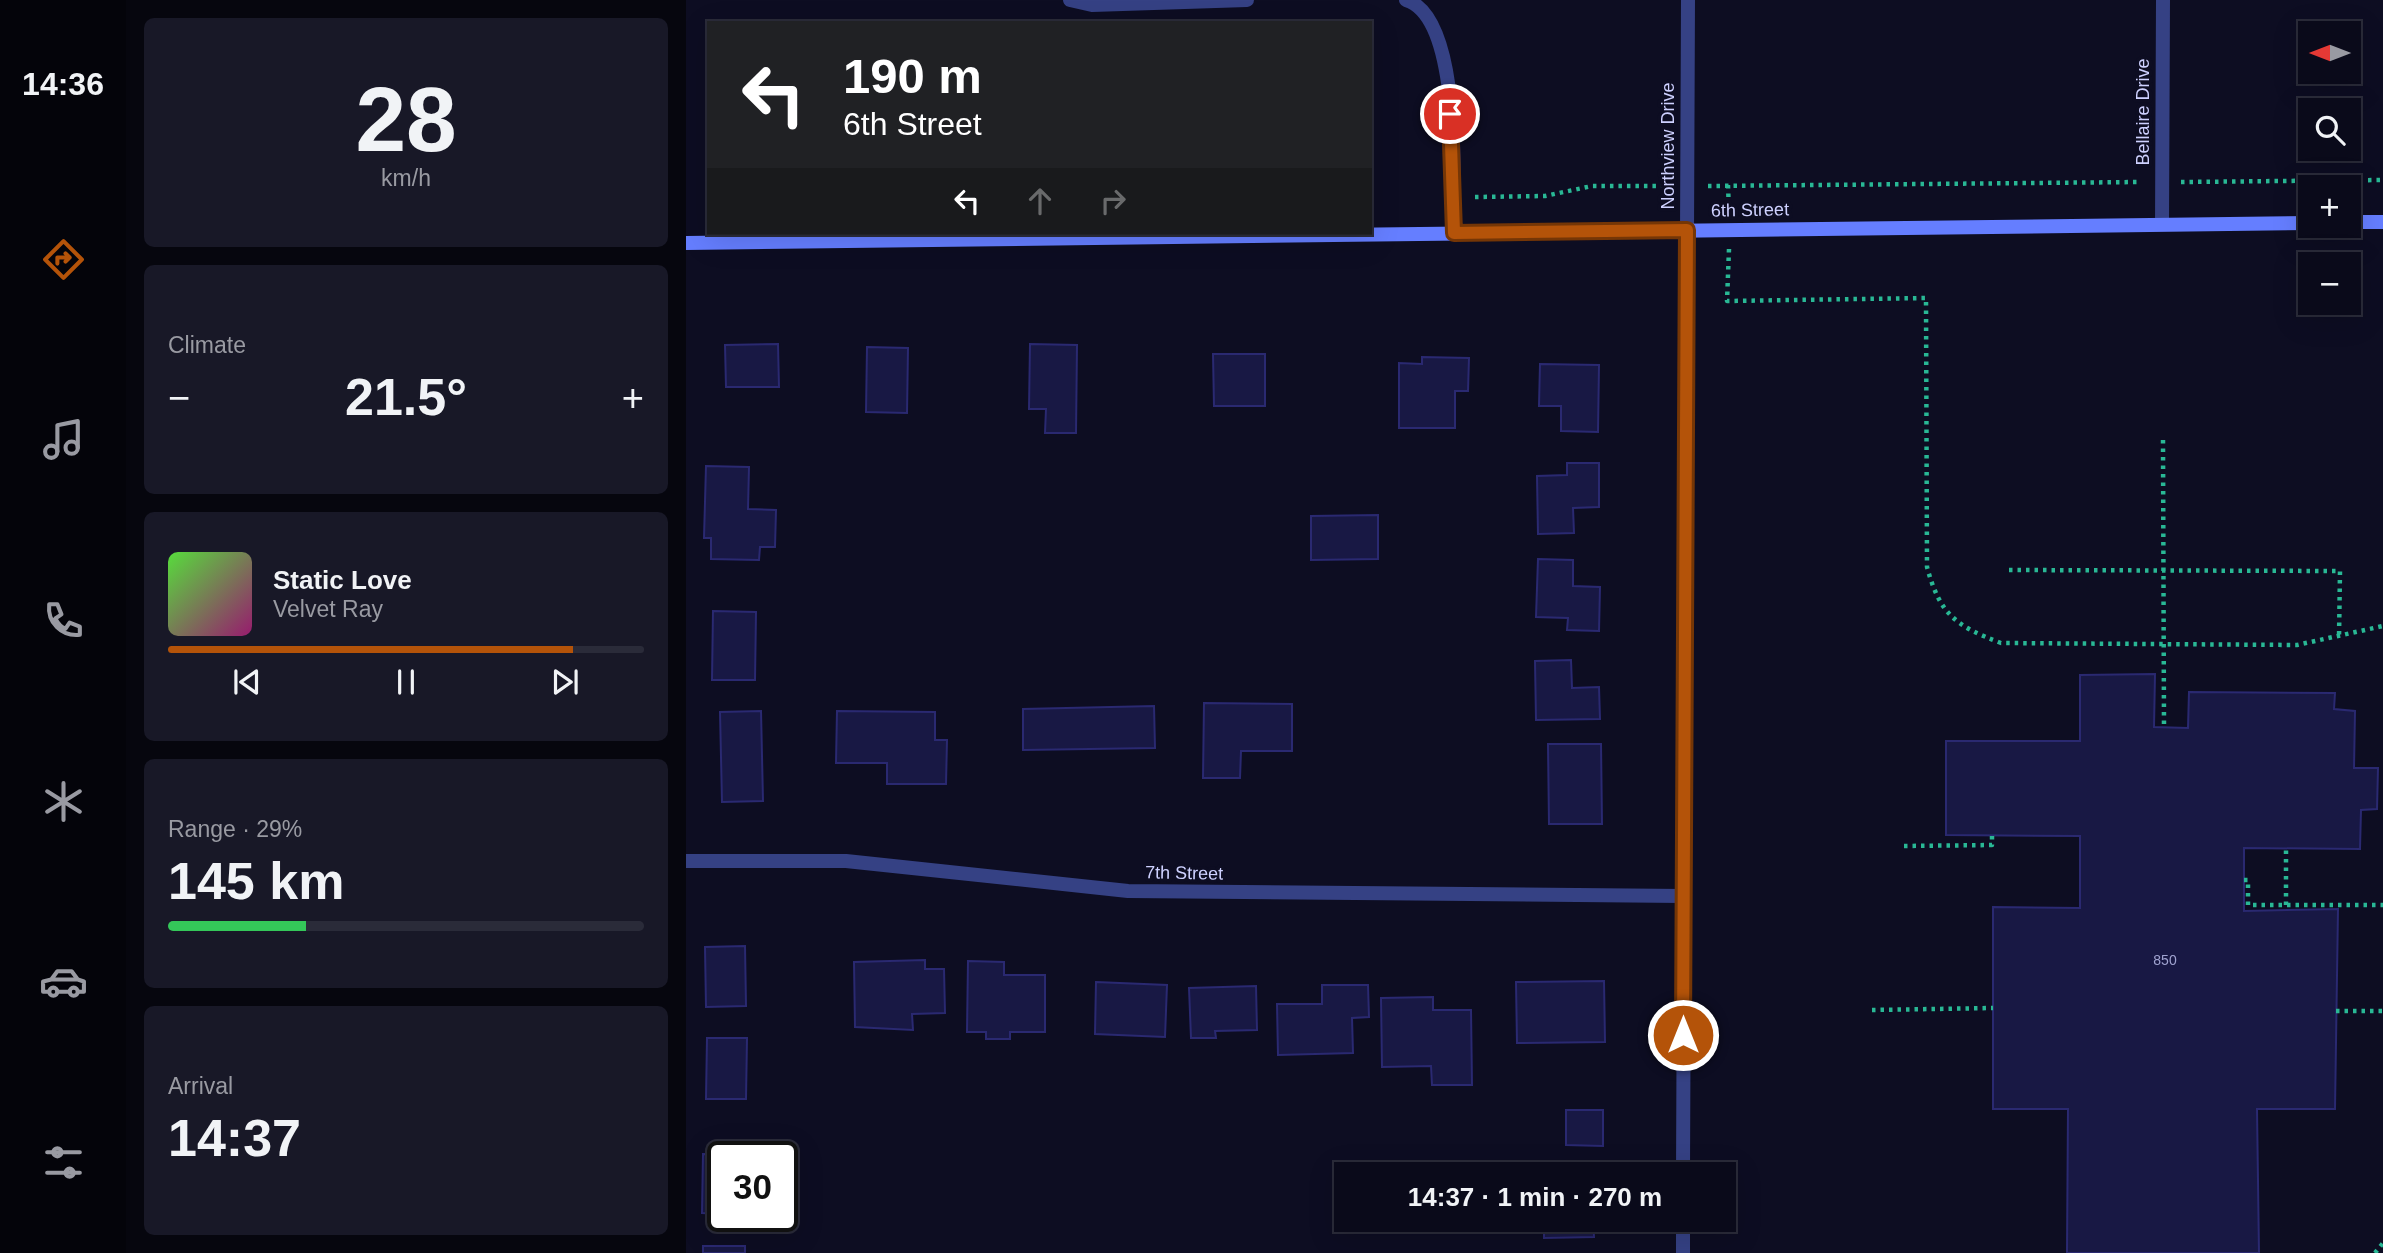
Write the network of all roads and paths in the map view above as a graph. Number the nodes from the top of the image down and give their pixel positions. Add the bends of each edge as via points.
1 (1070, 0) edge
2 (1247, 0) edge
3 (1406, 0) edge
4 (1688, 0) edge
5 (2163, 0) edge
6 (2383, 180) edge
7 (2162, 182) junction
8 (1728, 185) junction
9 (1665, 186) dead end
10 (1715, 186) dead end
11 (1453, 197) junction
12 (1728, 201) dead end
13 (2361, 222) edge
14 (2383, 222) edge
15 (2298, 223) edge
16 (2162, 225) junction
17 (1687, 230) junction
18 (1454, 233) junction
19 (1372, 234) edge
20 (1300, 235) edge
21 (686, 243) edge
22 (1729, 269) dead end
23 (2163, 440) dead end
24 (2009, 570) dead end
25 (2163, 570) junction
26 (2383, 626) edge
27 (2339, 638) junction
28 (2163, 644) junction
29 (2164, 727) dead end
30 (1993, 836) dead end
31 (1903, 846) dead end
32 (2286, 849) dead end
33 (686, 861) edge
34 (2244, 880) dead end
35 (1683, 896) junction
36 (2286, 905) junction
37 (2383, 905) edge
38 (1993, 1008) dead end
39 (1872, 1010) dead end
40 (2336, 1011) dead end
41 (2383, 1011) edge
42 (1683, 1162) edge
43 (1683, 1232) edge
44 (2383, 1243) edge
45 (1683, 1253) edge
46 (2375, 1253) edge

1 - 2 street via 1092,5
3 - 11 street via 1431,16 1448,71
4 - 17 street, Northview Drive
5 - 7 street, Bellaire Drive
6 - 7 path
7 - 8 path
7 - 16 street, Bellaire Drive
8 - 10 path
8 - 12 path
9 - 11 path via 1592,186 1545,197
11 - 18 street
13 - 14 main road
15 - 16 main road, 6th Street
16 - 17 main road, 6th Street
17 - 18 main road, 6th Street
17 - 35 street, Northview Drive
18 - 19 main road, 6th Street
20 - 21 main road, 6th Street
22 - 28 path via 1727,301 1926,298 1927,567 1948,616 1975,634 2001,643
23 - 25 path
24 - 25 path
25 - 27 path via 2340,571
25 - 28 path
26 - 27 path
27 - 28 path via 2297,645
28 - 29 path
30 - 31 path via 1993,845
32 - 36 path
33 - 35 street, 7th Street via 846,861 1128,891
34 - 36 path via 2248,880 2248,905
35 - 42 street, Northview Drive
36 - 37 path
38 - 39 path
40 - 41 path
43 - 45 street
44 - 46 path

